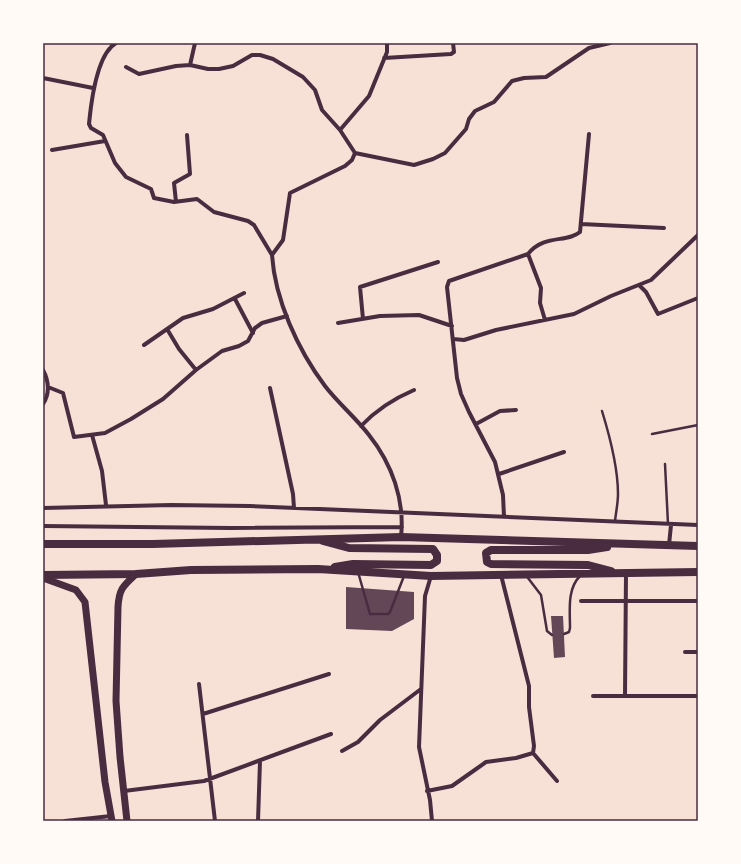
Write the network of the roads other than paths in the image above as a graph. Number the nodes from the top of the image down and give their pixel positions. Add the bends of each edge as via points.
1 (116, 43) edge
2 (195, 43) edge
3 (387, 43) edge
4 (453, 43) edge
5 (610, 43) edge
6 (384, 58) junction
7 (190, 65) junction
8 (126, 66) dead end
9 (43, 78) edge
10 (93, 88) junction
11 (340, 130) junction
12 (590, 134) dead end
13 (187, 135) dead end
14 (106, 141) junction
15 (52, 150) dead end
16 (355, 153) junction
17 (176, 202) junction
18 (581, 224) junction
19 (664, 228) dead end
20 (698, 235) edge
21 (528, 254) junction
22 (272, 256) junction
23 (438, 262) dead end
24 (639, 285) junction
25 (244, 293) dead end
26 (698, 298) edge
27 (235, 299) junction
28 (287, 316) junction
29 (363, 319) junction
30 (544, 320) junction
31 (338, 323) dead end
32 (452, 326) junction
33 (167, 329) junction
34 (253, 333) junction
35 (453, 339) junction
36 (144, 345) dead end
37 (43, 370) edge
38 (196, 370) junction
39 (48, 387) junction
40 (270, 388) dead end
41 (414, 390) dead end
42 (43, 404) edge
43 (516, 410) dead end
44 (602, 411) dead end
45 (476, 424) junction
46 (698, 425) edge
47 (361, 426) junction
48 (652, 434) dead end
49 (92, 435) junction
50 (564, 452) dead end
51 (665, 464) dead end
52 (499, 474) junction
53 (106, 505) junction
54 (43, 508) edge
55 (294, 508) junction
56 (401, 512) junction
57 (504, 516) junction
58 (615, 522) junction
59 (670, 525) junction
60 (698, 525) edge
61 (43, 526) edge
62 (402, 527) junction
63 (401, 537) junction
64 (315, 539) junction
65 (43, 544) edge
66 (628, 544) junction
67 (670, 545) junction
68 (698, 546) edge
69 (318, 569) junction
70 (358, 572) junction
71 (698, 572) edge
72 (136, 574) junction
73 (405, 574) junction
74 (582, 574) junction
75 (624, 574) junction
76 (43, 575) edge
77 (501, 575) junction
78 (525, 575) junction
79 (430, 576) junction
80 (43, 578) edge
81 (580, 601) dead end
82 (626, 601) junction
83 (698, 601) edge
84 (564, 634) dead end
85 (552, 635) dead end
86 (685, 652) dead end
87 (698, 652) edge
88 (329, 674) dead end
89 (199, 684) dead end
90 (422, 689) junction
91 (593, 696) dead end
92 (625, 696) junction
93 (698, 696) edge
94 (202, 714) junction
95 (332, 734) dead end
96 (342, 751) dead end
97 (533, 753) junction
98 (260, 761) junction
99 (210, 780) junction
100 (557, 781) dead end
101 (124, 791) junction
102 (427, 791) junction
103 (111, 818) edge
104 (65, 821) edge
105 (127, 821) edge
106 (215, 821) edge
107 (258, 821) edge
108 (432, 821) edge

1 - 10 street via 108,47
2 - 7 street
3 - 6 street
4 - 6 street via 454,52 451,54
5 - 16 street via 590,48 546,77 512,81 494,102 475,111 466,129 445,153 433,159 414,165
6 - 11 street via 369,96
7 - 8 street via 160,68 139,74
7 - 11 street via 219,69 233,66 252,56 260,55 273,59 303,77 316,90 322,110
9 - 10 street
10 - 14 street via 89,124 103,135
11 - 16 street
12 - 18 street
13 - 17 street via 190,174 174,183
14 - 15 street
14 - 17 street via 115,163 126,177 151,189 154,198
16 - 22 street via 345,166 290,193 283,240
17 - 22 street via 197,199 214,212 248,221 254,225
18 - 19 street
18 - 21 street via 580,232 576,235 543,243
20 - 24 street via 651,280
21 - 30 street via 541,288 540,303
21 - 32 street via 449,281 447,286
22 - 28 street via 273,269
23 - 29 street via 360,287
24 - 26 street via 646,292 658,314
24 - 30 street via 574,314
25 - 27 street
27 - 33 street via 183,318
27 - 34 street
28 - 34 street via 262,323
28 - 47 street via 310,364 326,387
29 - 31 street
29 - 32 street via 418,315
30 - 35 street via 496,330 473,338
32 - 35 street
33 - 36 street
33 - 38 street
34 - 38 street via 248,341 222,351
35 - 45 street via 461,394
37 - 39 street
38 - 49 street via 163,399 138,415 105,433
39 - 42 street via 47,399
39 - 49 street via 63,393 74,437
40 - 55 street
41 - 47 street via 375,411
43 - 45 street via 500,411
44 - 58 lane via 616,470 618,493
45 - 52 street
46 - 48 lane
47 - 56 street via 370,436 396,482
49 - 53 street via 102,471
50 - 52 street
51 - 59 lane
52 - 57 street
53 - 54 street
53 - 55 street
55 - 56 street
56 - 57 street
56 - 62 street
57 - 58 street
58 - 59 street
59 - 60 street
59 - 67 street
61 - 62 street
62 - 63 street
63 - 64 highway
63 - 66 highway
64 - 65 highway via 152,544
64 - 69 highway via 349,548 433,549 437,555 437,561 431,565 353,564
66 - 67 highway
66 - 75 highway via 588,550 491,550 486,553 487,562 491,564 588,565
67 - 68 highway
69 - 70 highway
69 - 72 highway via 191,570
70 - 73 highway
70 - 73 lane via 370,614 390,612
71 - 75 highway
72 - 76 highway
72 - 101 main road via 119,593 118,607 116,701
73 - 79 highway
74 - 75 highway
74 - 78 highway
74 - 84 lane via 574,582 570,595 570,628 569,632
75 - 82 street
77 - 78 highway
77 - 79 highway
77 - 97 street via 529,686
78 - 85 lane via 541,595 547,631
79 - 90 street via 425,596
80 - 103 main road via 76,590 85,602
81 - 82 street
82 - 83 street
82 - 92 street
86 - 87 street
88 - 94 street
89 - 94 street
90 - 96 street via 380,720 358,742
90 - 102 street via 419,747
91 - 92 street
92 - 93 street
94 - 99 street
95 - 98 street
97 - 100 street
97 - 102 street via 486,762 452,786
98 - 99 street
98 - 107 street
99 - 101 street
99 - 106 street
101 - 105 main road
102 - 108 street
103 - 104 street

